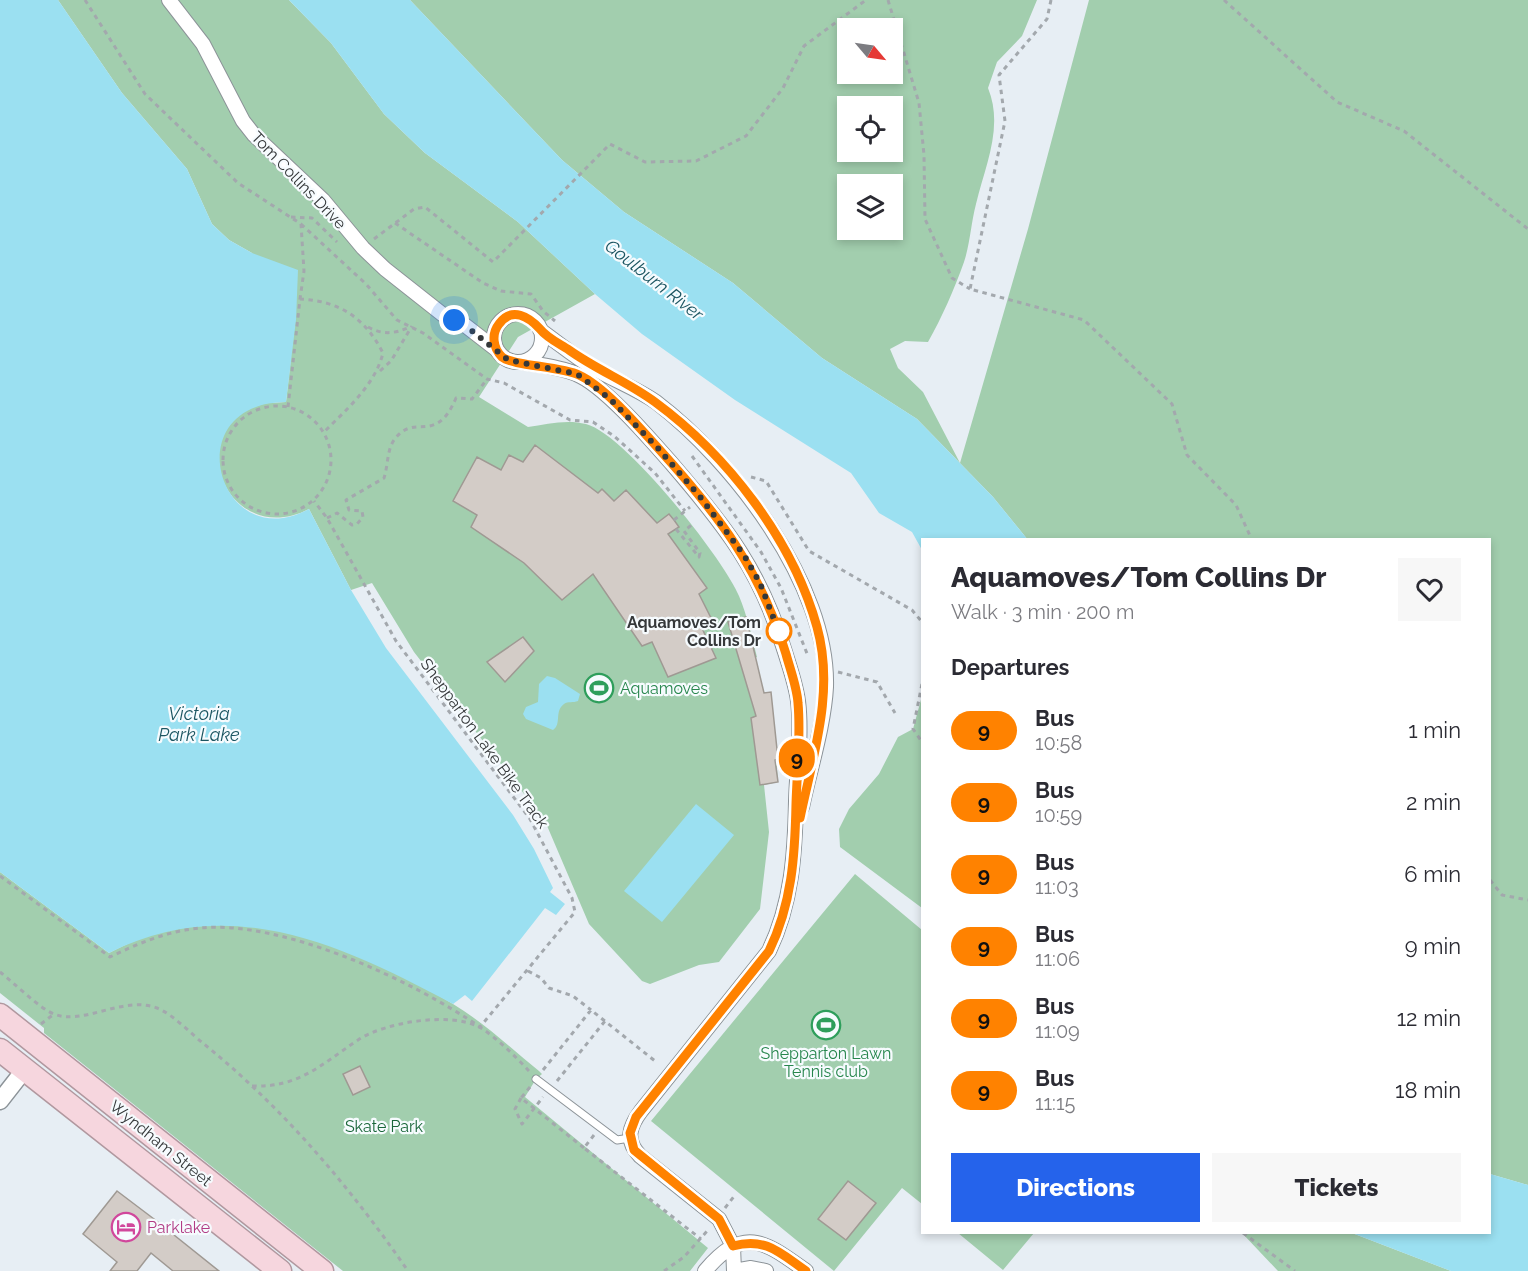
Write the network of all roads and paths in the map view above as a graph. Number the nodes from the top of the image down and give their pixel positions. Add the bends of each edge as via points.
1 (85, 0) edge
2 (169, 0) edge
3 (866, 0) edge
4 (888, 0) edge
5 (1051, 0) edge
6 (1224, 0) edge
7 (291, 217) junction
8 (301, 224) junction
9 (1528, 229) edge
10 (363, 248) junction
11 (970, 289) junction
12 (300, 298) junction
13 (500, 322) junction
14 (412, 326) junction
15 (466, 326) junction
16 (366, 327) junction
17 (540, 330) junction
18 (497, 350) junction
19 (523, 362) junction
20 (375, 375) junction
21 (487, 379) junction
22 (288, 407) junction
23 (324, 432) junction
24 (314, 501) junction
25 (327, 518) junction
26 (674, 520) dead end
27 (694, 523) dead end
28 (676, 529) dead end
29 (1251, 538) edge
30 (921, 689) edge
31 (921, 741) edge
32 (795, 842) junction
33 (0, 876) edge
34 (1491, 881) edge
35 (1528, 900) edge
36 (528, 971) junction
37 (0, 972) edge
38 (591, 1010) junction
39 (0, 1015) edge
40 (604, 1021) junction
41 (480, 1027) junction
42 (42, 1048) junction
43 (0, 1050) edge
44 (655, 1061) dead end
45 (26, 1070) junction
46 (536, 1079) junction
47 (252, 1086) junction
48 (550, 1089) junction
49 (521, 1098) junction
50 (0, 1101) edge
51 (534, 1109) junction
52 (600, 1127) junction
53 (630, 1138) junction
54 (584, 1148) junction
55 (735, 1195) dead end
56 (717, 1218) junction
57 (1244, 1234) edge
58 (701, 1239) junction
59 (733, 1246) junction
60 (296, 1263) edge
61 (280, 1271) edge
62 (322, 1271) edge
63 (408, 1271) edge
64 (664, 1271) edge
65 (705, 1271) edge
66 (734, 1271) edge
67 (766, 1271) edge
68 (806, 1271) edge
69 (1295, 1271) edge

1 - 7 path via 145,94 238,183
2 - 10 street, Tom Collins Drive via 213,60 247,126 323,200
3 - 10 path via 804,46 783,88 746,136 696,161 645,162 610,144 493,262 426,207 414,209
4 - 11 path via 919,103 925,219 952,278
5 - 11 path via 1047,19 999,75 1005,121
6 - 9 path via 1337,102 1404,131
7 - 8 path
7 - 10 path via 312,218 349,253
8 - 12 path via 304,271
8 - 14 path via 366,284 397,320
10 - 15 street, Tom Collins Drive via 409,290
11 - 29 path via 1084,320 1172,404 1188,455 1236,505
12 - 16 path via 334,304
12 - 22 path
13 - 15 street via 486,328
13 - 17 street via 522,315
13 - 18 street via 494,336
14 - 16 path via 388,333
14 - 20 path via 391,361
14 - 21 path
15 - 18 street, Tom Collins Drive
16 - 20 path via 383,353
17 - 19 street via 541,346 531,359
17 - 32 street via 592,367 655,401 707,447 740,485 790,562 817,626 826,685
18 - 19 street via 508,360
19 - 32 street via 577,374 610,399 701,498 760,583 775,619 798,699
20 - 23 path
21 - 25 path via 472,399 456,398 440,425 410,428 396,437 384,478 346,500 350,511 362,511 361,522 352,525 337,513
21 - 26 path via 504,383 570,420 593,422 614,436 655,473 685,511
22 - 23 path via 308,415
22 - 24 path via 255,410 231,430 223,460 225,476 242,502 270,515 301,510
23 - 24 path via 332,461 330,476
24 - 25 path, Shepparton Lake Bike Track
25 - 36 path, Shepparton Lake Bike Track via 396,641 530,819 572,898 575,912
27 - 28 path via 684,531 699,557
30 - 31 path via 913,729
32 - 53 street via 788,901 769,951 636,1117
33 - 41 path via 110,957 144,940 201,928 248,931 307,943 374,968 450,1006
34 - 35 path via 1502,895
36 - 38 path via 549,988 573,996
36 - 41 path, Shepparton Lake Bike Track
37 - 47 path via 54,1014 75,1016 130,1005 157,1008
38 - 40 path
38 - 46 path
39 - 42 highway, Wyndham Street
40 - 44 path
40 - 48 path
41 - 46 path
41 - 47 path via 451,1021 398,1023 369,1034 324,1067 306,1075 287,1083
42 - 45 highway
42 - 60 highway, Wyndham Street
43 - 45 highway, Wyndham Street
45 - 50 street
45 - 61 highway, Wyndham Street
46 - 48 lane
46 - 49 path
47 - 63 path via 354,1196
48 - 51 path
48 - 52 lane
49 - 51 path
49 - 51 path via 515,1109 522,1124
51 - 54 path
52 - 53 lane via 617,1140
52 - 54 path
53 - 56 street via 640,1156
54 - 58 path
55 - 56 path
56 - 58 path
56 - 59 street via 728,1231
57 - 69 path
58 - 64 path
59 - 65 street
59 - 66 street
59 - 68 street via 747,1242 765,1244
60 - 62 highway, Wyndham Street
66 - 67 street

